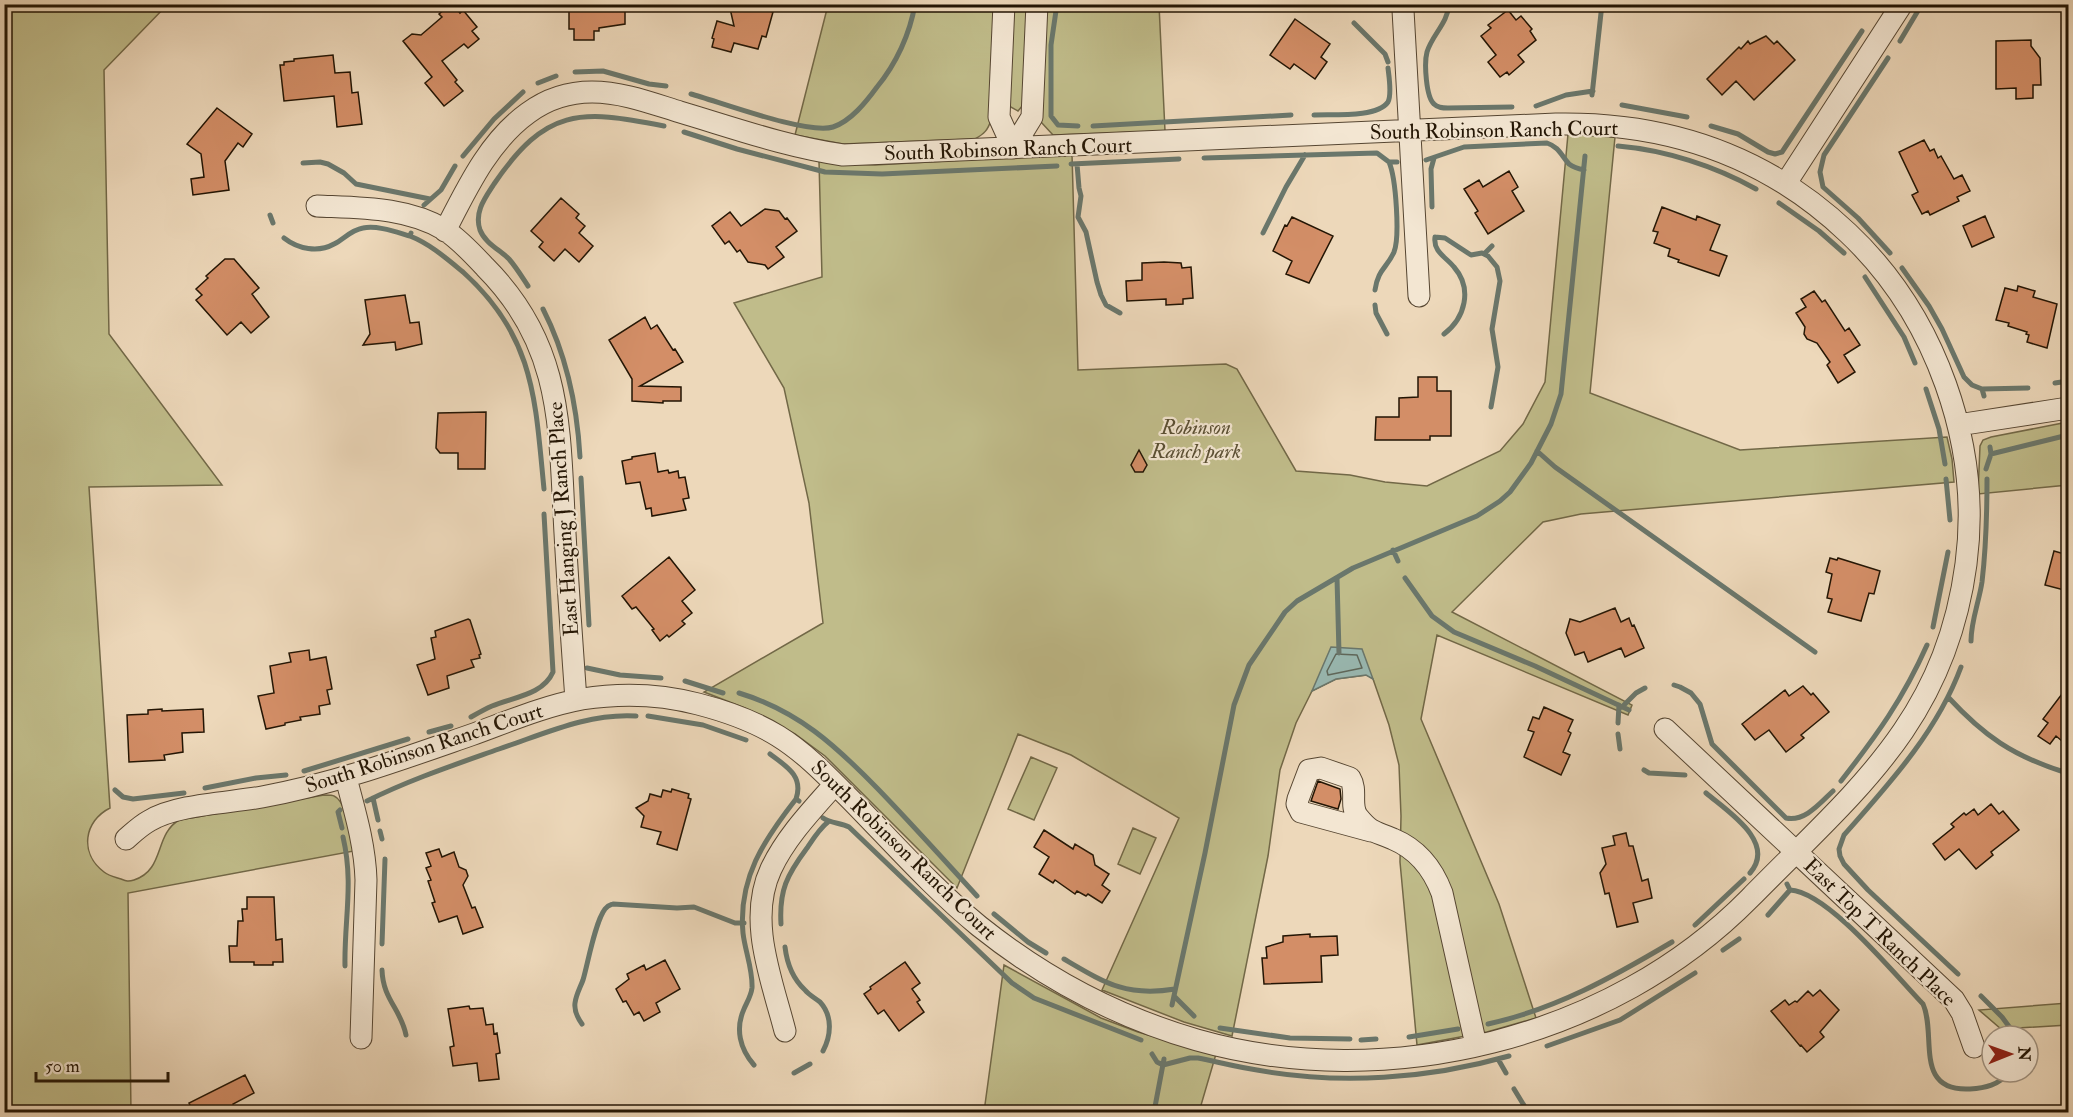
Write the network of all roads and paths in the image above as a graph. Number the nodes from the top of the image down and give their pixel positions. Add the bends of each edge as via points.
1 (1004, 4) edge
2 (1036, 4) edge
3 (1902, 4) edge
4 (1404, 10) dead end
5 (1408, 131) junction
6 (1013, 148) junction
7 (1786, 183) junction
8 (317, 206) dead end
9 (445, 231) junction
10 (1419, 296) dead end
11 (2068, 408) edge
12 (1958, 425) junction
13 (576, 700) junction
14 (1665, 729) dead end
15 (346, 778) junction
16 (835, 784) junction
17 (1371, 831) dead end
18 (126, 839) dead end
19 (1797, 852) junction
20 (785, 1031) dead end
21 (361, 1038) dead end
22 (1476, 1045) junction
23 (1974, 1047) dead end

1 - 6 street via 999,117
2 - 6 street via 1032,117
3 - 7 street
4 - 5 street
5 - 6 street, South Robinson Ranch Court
5 - 7 street, South Robinson Ranch Court via 1581,124 1633,128 1708,146
5 - 10 street
6 - 9 street, South Robinson Ranch Court via 832,153 800,148 621,94 578,93 540,105 506,133 490,151
7 - 12 street, South Robinson Ranch Court via 1854,238 1901,296 1935,358
8 - 9 street, East Hanging J Ranch Place via 375,208 425,221
9 - 13 street, East Hanging J Ranch Place via 482,263 513,299 534,333 548,367 559,422
11 - 12 street
12 - 19 street, South Robinson Ranch Court via 1966,474 1968,538 1962,591 1942,659 1920,706 1883,760
13 - 15 street, South Robinson Ranch Court
13 - 16 street, South Robinson Ranch Court via 633,695 706,706 776,734
14 - 19 street, East Top T Ranch Place
15 - 18 street, South Robinson Ranch Court via 263,797 175,810 143,824
15 - 21 street via 365,860
16 - 20 street via 779,853 766,881 761,905 762,936
16 - 22 street, South Robinson Ranch Court via 981,927 1048,975 1129,1017 1199,1041 1293,1057 1389,1059
17 - 22 street via 1415,852 1438,884
19 - 22 street, South Robinson Ranch Court via 1718,928 1653,975 1571,1016 1527,1033
19 - 23 street, East Top T Ranch Place via 1953,1000

